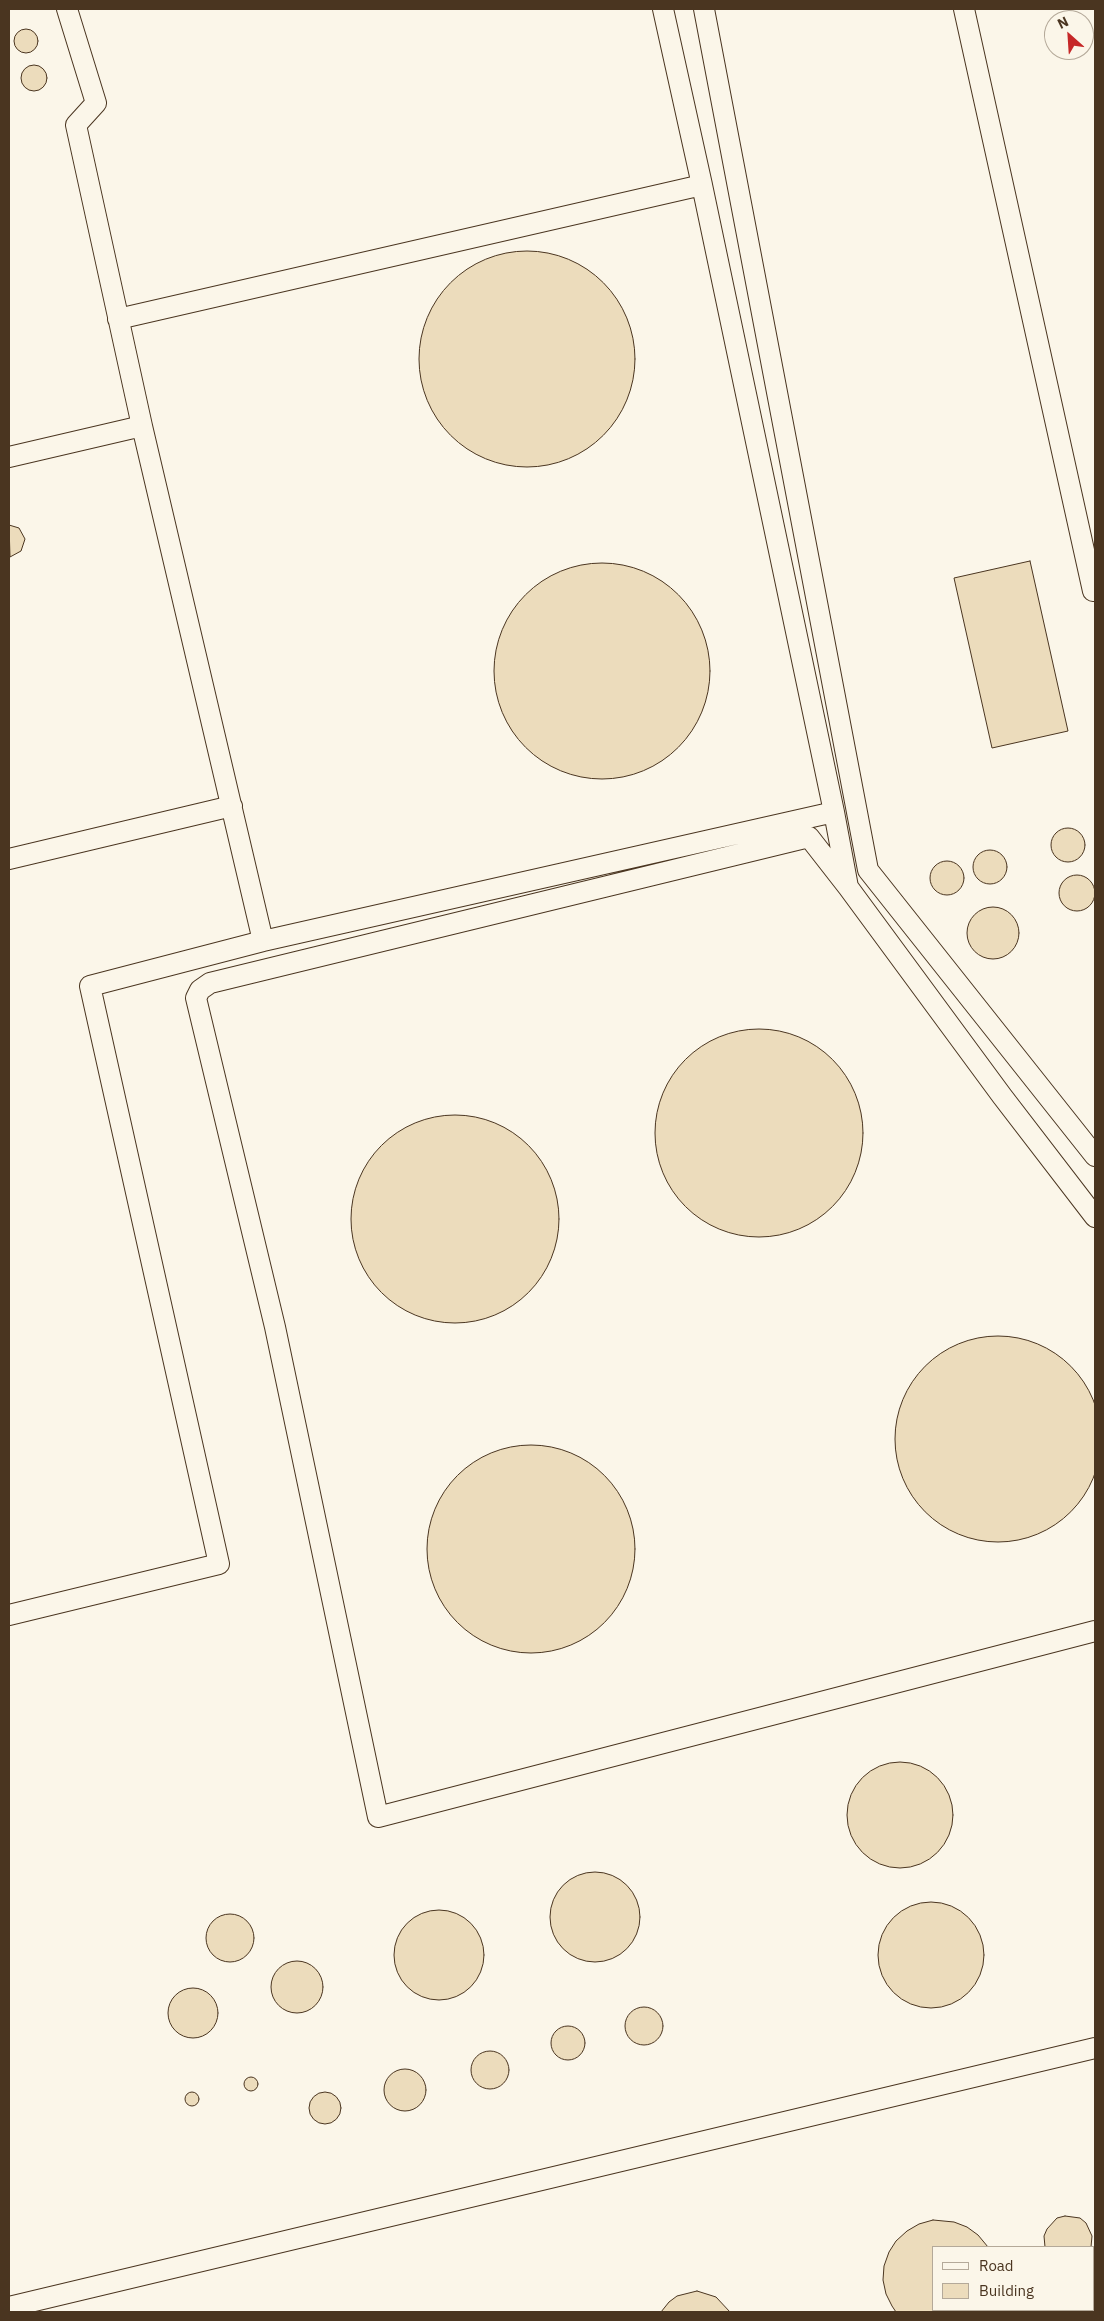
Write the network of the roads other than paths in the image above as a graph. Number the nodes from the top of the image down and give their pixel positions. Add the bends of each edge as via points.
1 (67, 9) edge
2 (662, 9) edge
3 (704, 9) edge
4 (964, 9) edge
5 (702, 184) junction
6 (118, 319) junction
7 (142, 426) junction
8 (9, 457) edge
9 (1095, 591) edge
10 (232, 806) junction
11 (834, 812) junction
12 (9, 859) edge
13 (848, 887) junction
14 (263, 941) junction
15 (1095, 1156) edge
16 (1095, 1217) edge
17 (9, 1615) edge
18 (1095, 1631) edge
19 (1095, 2048) edge
20 (58, 2304) edge
21 (9, 2307) edge

1 - 6 street via 96,103 76,125
2 - 5 street
3 - 15 street via 868,870
4 - 9 street
5 - 6 street
5 - 11 street
6 - 7 street
7 - 8 street
7 - 10 street
10 - 12 street
10 - 14 street
11 - 13 street
11 - 14 street
13 - 16 street
13 - 18 street via 809,837 210,983 200,990 196,998 275,1327 378,1817
14 - 17 street via 90,986 220,1564
19 - 20 street
20 - 21 street

